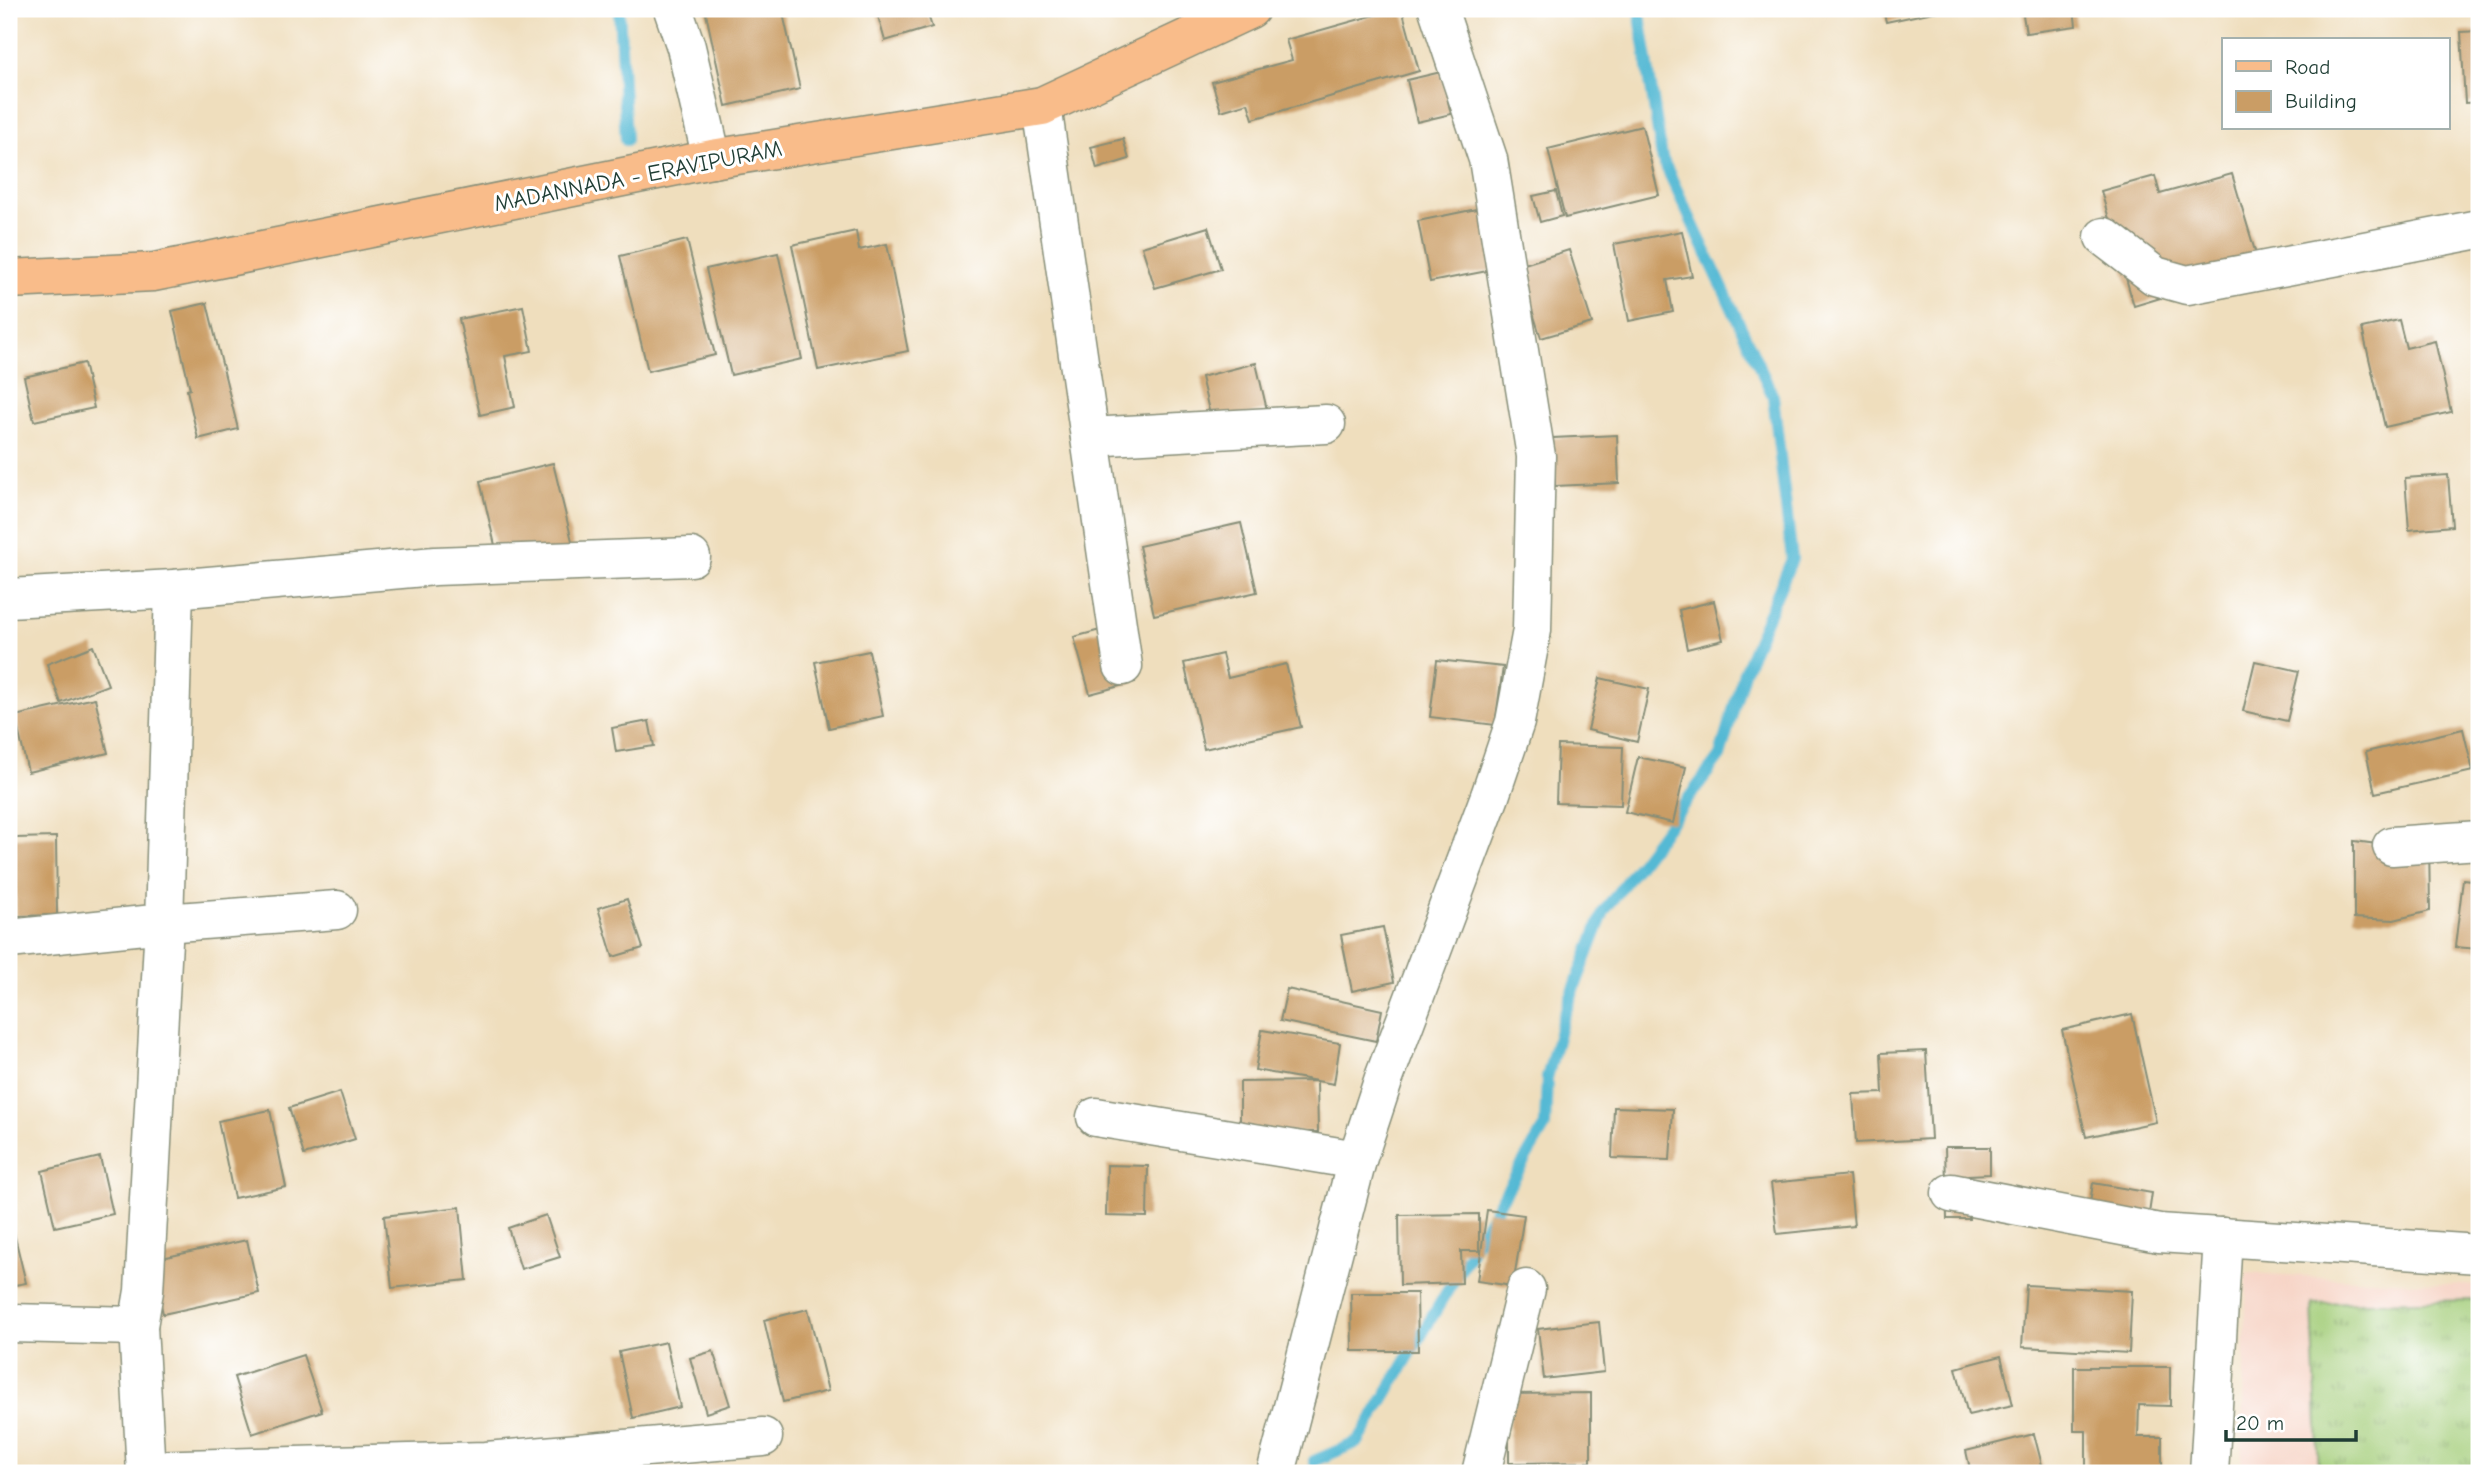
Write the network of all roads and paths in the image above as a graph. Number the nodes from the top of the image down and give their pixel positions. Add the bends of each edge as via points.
1 (673, 9) edge
2 (1250, 9) edge
3 (1438, 9) edge
4 (1042, 106) junction
5 (712, 159) junction
6 (2479, 229) edge
7 (2104, 237) dead end
8 (9, 279) edge
9 (1326, 424) dead end
10 (1090, 437) junction
11 (691, 557) dead end
12 (174, 589) junction
13 (9, 598) edge
14 (1123, 666) dead end
15 (2479, 840) edge
16 (2392, 846) dead end
17 (337, 910) dead end
18 (164, 922) junction
19 (9, 939) edge
20 (1096, 1117) dead end
21 (1357, 1160) junction
22 (1951, 1193) dead end
23 (2223, 1237) junction
24 (2479, 1254) edge
25 (1526, 1289) dead end
26 (9, 1323) edge
27 (138, 1326) junction
28 (763, 1437) dead end
29 (146, 1471) edge
30 (1276, 1473) edge
31 (1481, 1473) edge
32 (2208, 1473) edge

1 - 5 street
2 - 4 main road, MADANNADA - ERAVIPURAM
3 - 21 street via 1488,159 1535,443 1532,630 1515,722 1499,771
4 - 5 main road, MADANNADA - ERAVIPURAM
4 - 10 street
5 - 8 main road, MADANNADA - ERAVIPURAM via 154,272
6 - 7 street via 2188,285 2155,276
9 - 10 street
10 - 14 street
11 - 12 street via 435,566
12 - 13 street
12 - 18 street
15 - 16 street
17 - 18 street
18 - 19 street
18 - 27 street via 144,1291
20 - 21 street
21 - 30 street
22 - 23 street via 2159,1233
23 - 24 street
23 - 32 street
25 - 31 street
26 - 27 street
27 - 29 street
28 - 29 street via 486,1461

